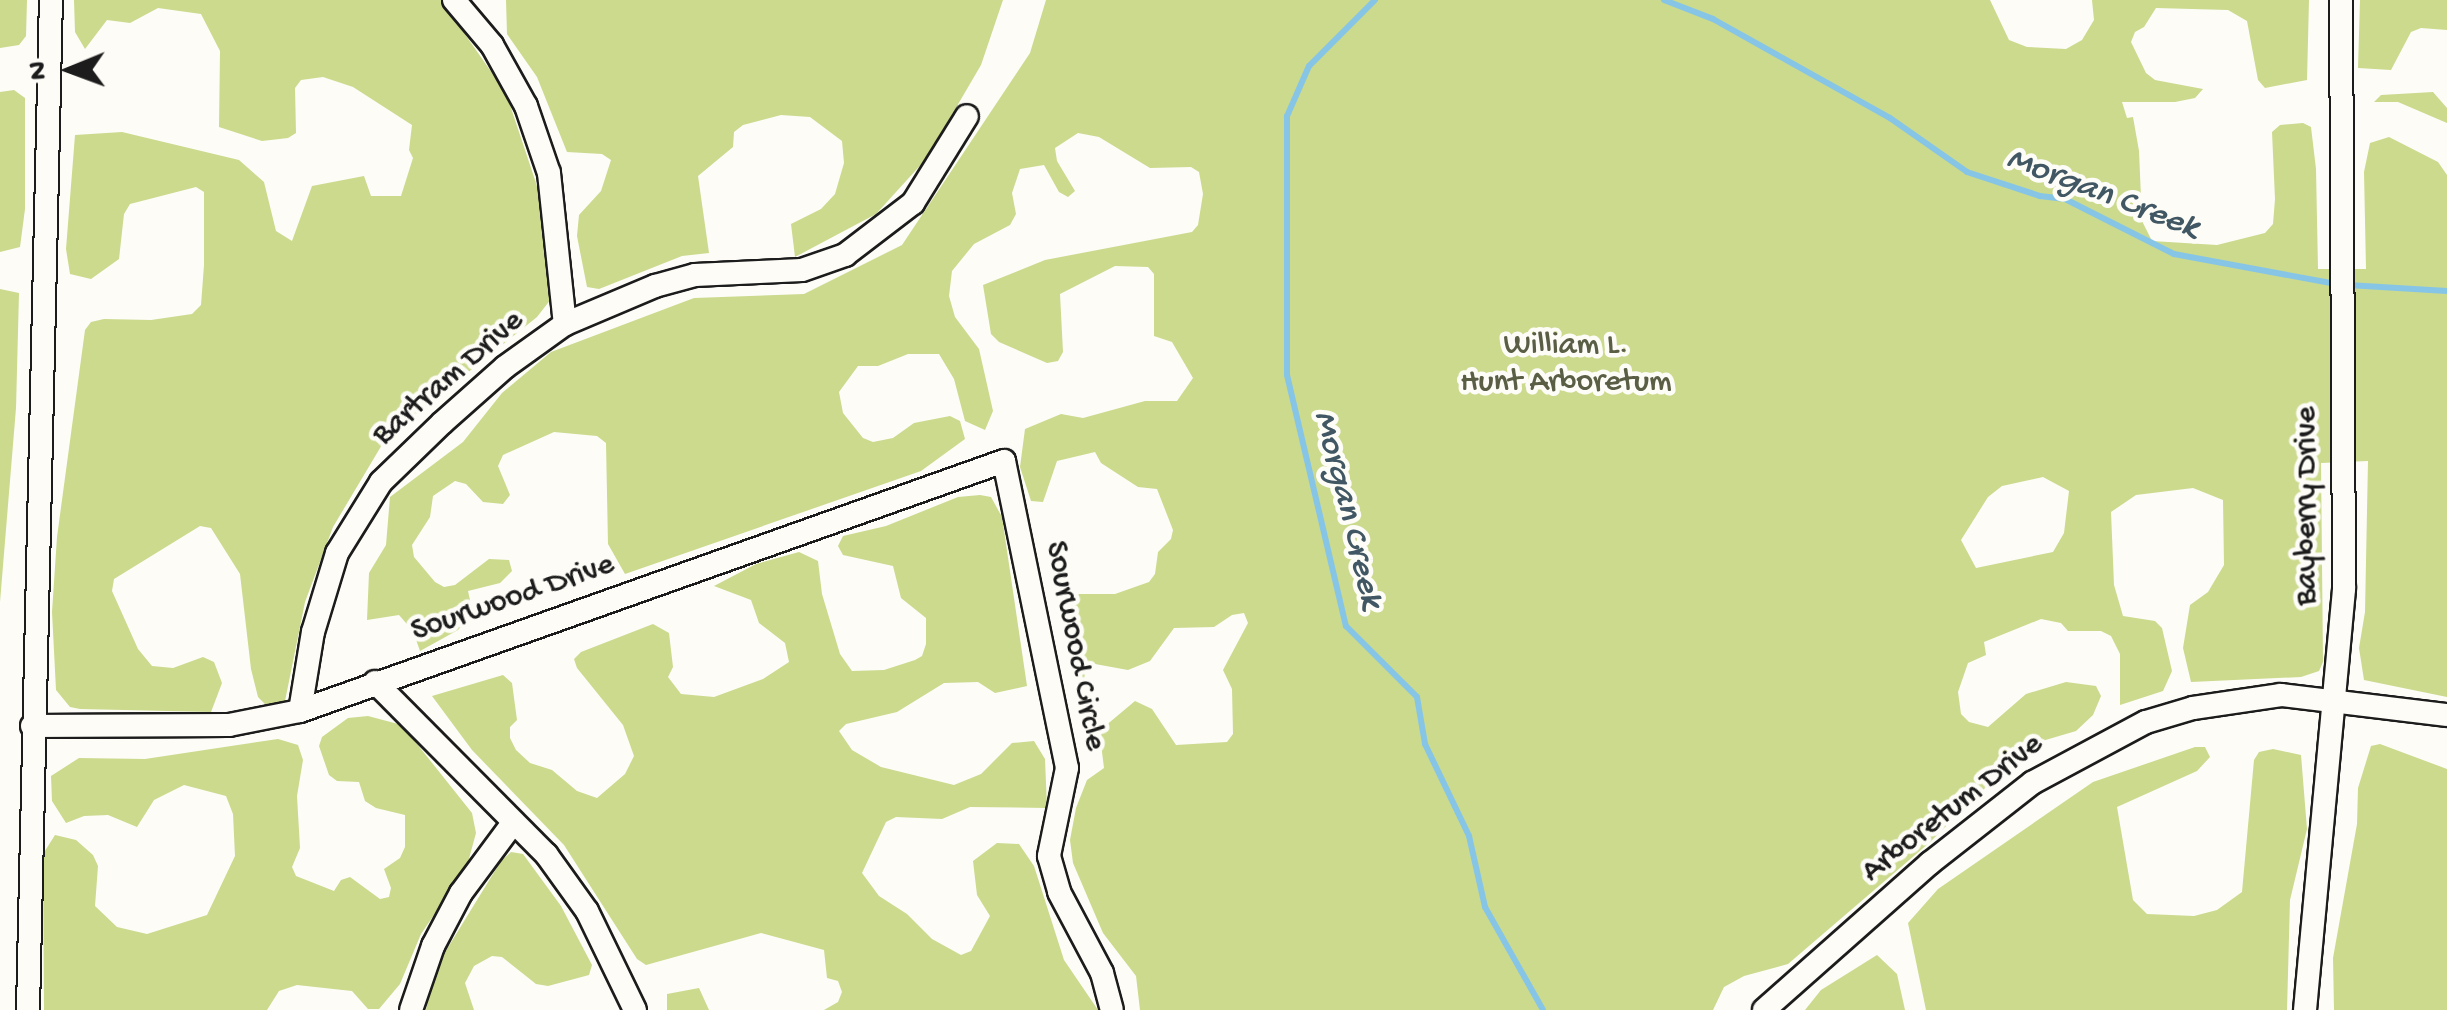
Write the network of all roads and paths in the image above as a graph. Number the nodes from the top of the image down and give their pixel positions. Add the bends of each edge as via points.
1 (51, 0) edge
2 (454, 0) edge
3 (2342, 0) edge
4 (967, 116) dead end
5 (566, 324) junction
6 (1004, 461) joint
7 (375, 682) junction
8 (2336, 698) junction
9 (300, 710) junction
10 (2447, 715) edge
11 (32, 726) junction
12 (513, 823) junction
13 (28, 1010) edge
14 (411, 1010) edge
15 (635, 1010) edge
16 (1112, 1010) edge
17 (1764, 1010) edge
18 (2305, 1010) edge

1 - 11 street
2 - 5 street via 492,45 526,106 549,173
3 - 8 street, Bayberry Drive via 2344,589
4 - 5 street, Bartram Drive via 914,203 845,255 802,270 696,275
5 - 9 street, Bartram Drive via 505,367 380,482 337,553 313,632
6 - 7 street, Sourwood Drive
6 - 16 street, Sourwood Circle via 1067,768 1049,856
7 - 9 street, Sourwood Drive
7 - 12 street
8 - 10 street, Arboretum Drive
8 - 17 street, Arboretum Drive via 2282,694 2193,708 2088,749 1930,862
8 - 18 street, Bayberry Drive
9 - 11 street, Sourwood Drive via 229,725
11 - 13 street
12 - 14 street via 461,894 433,946
12 - 15 street via 546,854 587,911

